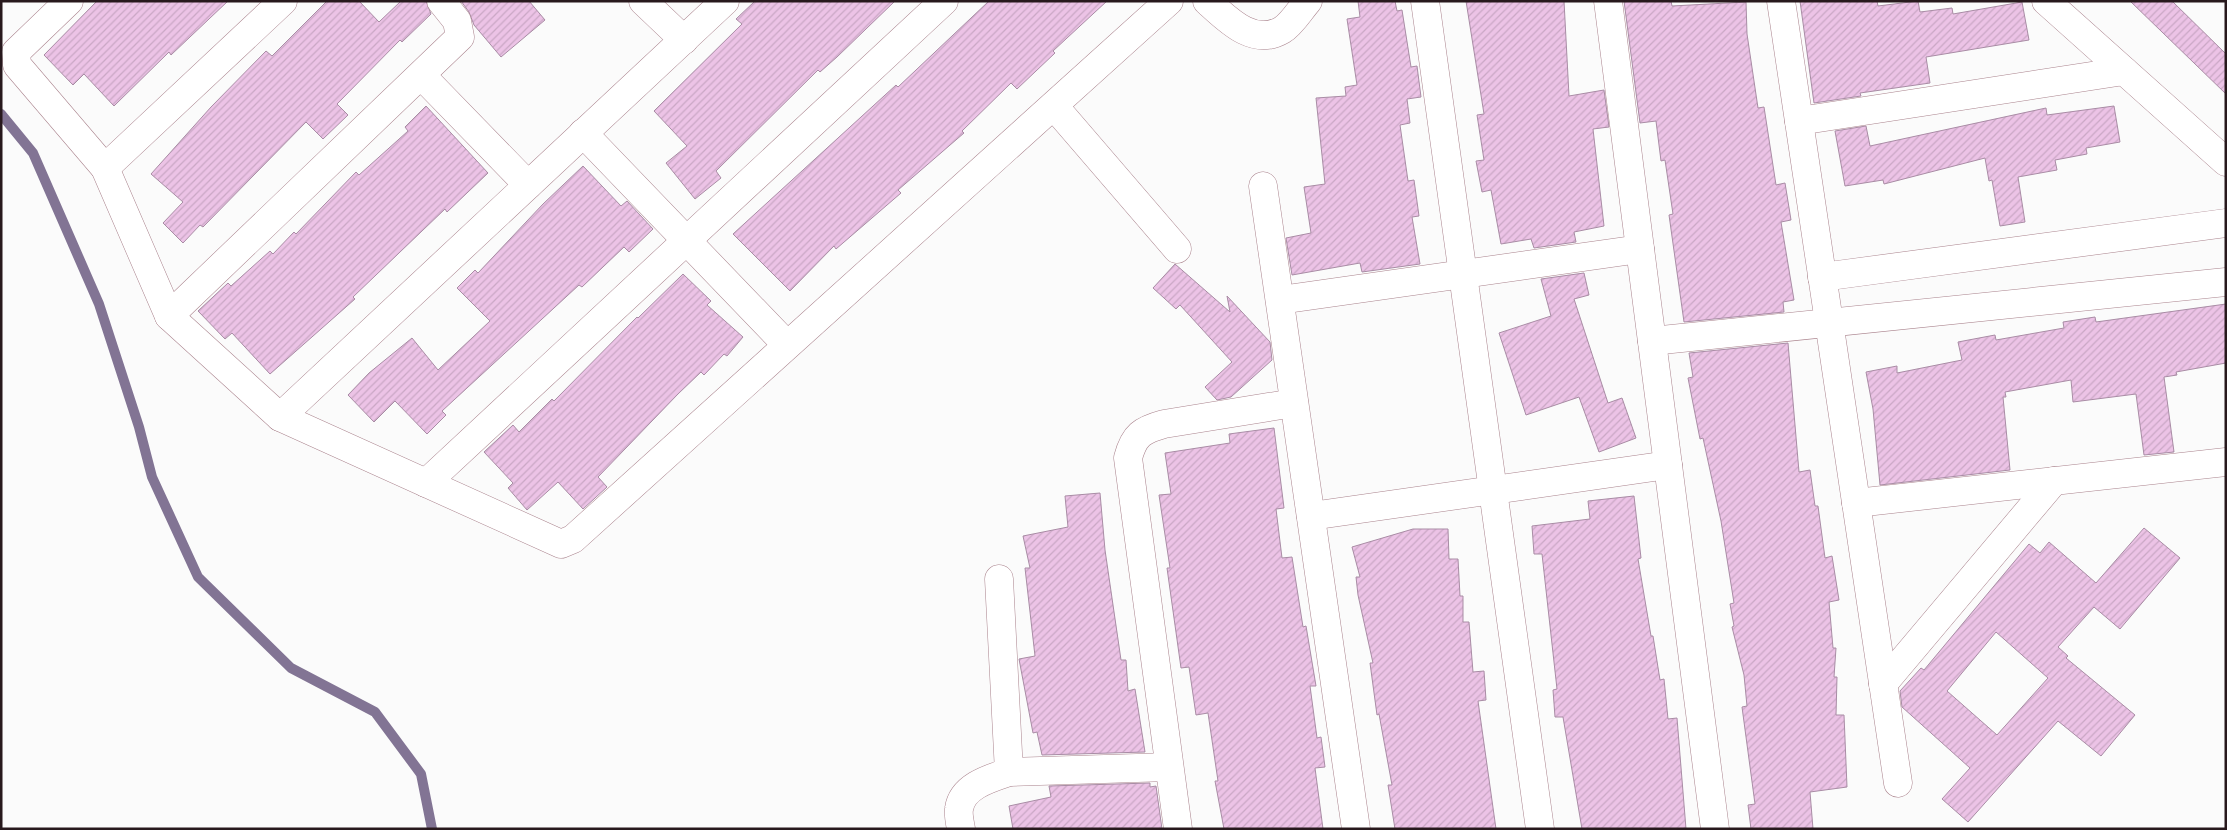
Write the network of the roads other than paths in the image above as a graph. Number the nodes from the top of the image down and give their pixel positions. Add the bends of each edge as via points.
1 (69, 1) edge
2 (283, 1) edge
3 (440, 1) edge
4 (643, 1) edge
5 (725, 1) edge
6 (944, 1) edge
7 (1169, 1) edge
8 (1207, 1) edge
9 (1308, 1) edge
10 (1425, 1) edge
11 (1608, 1) edge
12 (1781, 1) edge
13 (2046, 1) edge
14 (684, 40) junction
15 (2124, 71) junction
16 (422, 76) junction
17 (1054, 106) junction
18 (1798, 121) junction
19 (584, 133) junction
20 (2226, 162) edge
21 (105, 168) junction
22 (528, 185) junction
23 (1263, 186) dead end
24 (2226, 223) edge
25 (686, 241) junction
26 (1177, 249) dead end
27 (1640, 249) junction
28 (1462, 274) junction
29 (1822, 278) junction
30 (2226, 282) edge
31 (1280, 300) junction
32 (169, 316) junction
33 (1829, 323) junction
34 (1652, 341) junction
35 (787, 345) junction
36 (1294, 403) junction
37 (280, 417) junction
38 (2226, 462) edge
39 (1668, 466) junction
40 (2054, 481) junction
41 (426, 483) junction
42 (1493, 490) junction
43 (1856, 503) junction
44 (1311, 516) junction
45 (998, 579) dead end
46 (1883, 684) junction
47 (1169, 767) junction
48 (1009, 772) junction
49 (1898, 783) dead end
50 (962, 829) edge
51 (1178, 829) edge
52 (1356, 829) edge
53 (1540, 829) edge
54 (1715, 829) edge

1 - 21 street via 16,52 15,59
2 - 21 street
3 - 16 street via 457,21 460,37
4 - 14 street
5 - 14 street
6 - 25 street
7 - 17 street
8 - 9 street via 1233,24 1254,35 1264,36 1283,29
10 - 28 street
11 - 27 street
12 - 18 street
13 - 15 street
14 - 19 street
15 - 18 street
15 - 20 street
16 - 22 street
16 - 32 street
17 - 26 street
17 - 35 street
18 - 29 street
19 - 22 street
19 - 25 street
21 - 32 street
22 - 37 street
23 - 31 street
24 - 29 street
25 - 35 street
25 - 41 street
27 - 28 street
27 - 34 street
28 - 31 street
28 - 42 street
29 - 33 street
30 - 33 street
31 - 36 street
32 - 37 street
33 - 34 street
33 - 43 street
34 - 39 street
35 - 41 street via 569,542 561,544
36 - 44 street
36 - 47 street via 1147,428 1131,444 1128,458
37 - 41 street
38 - 40 street
39 - 42 street
39 - 54 street
40 - 43 street
40 - 46 street
42 - 44 street
42 - 53 street
43 - 46 street
44 - 52 street
45 - 48 street
46 - 49 street
47 - 48 street
47 - 51 street
48 - 50 street via 984,781 963,798 959,809

